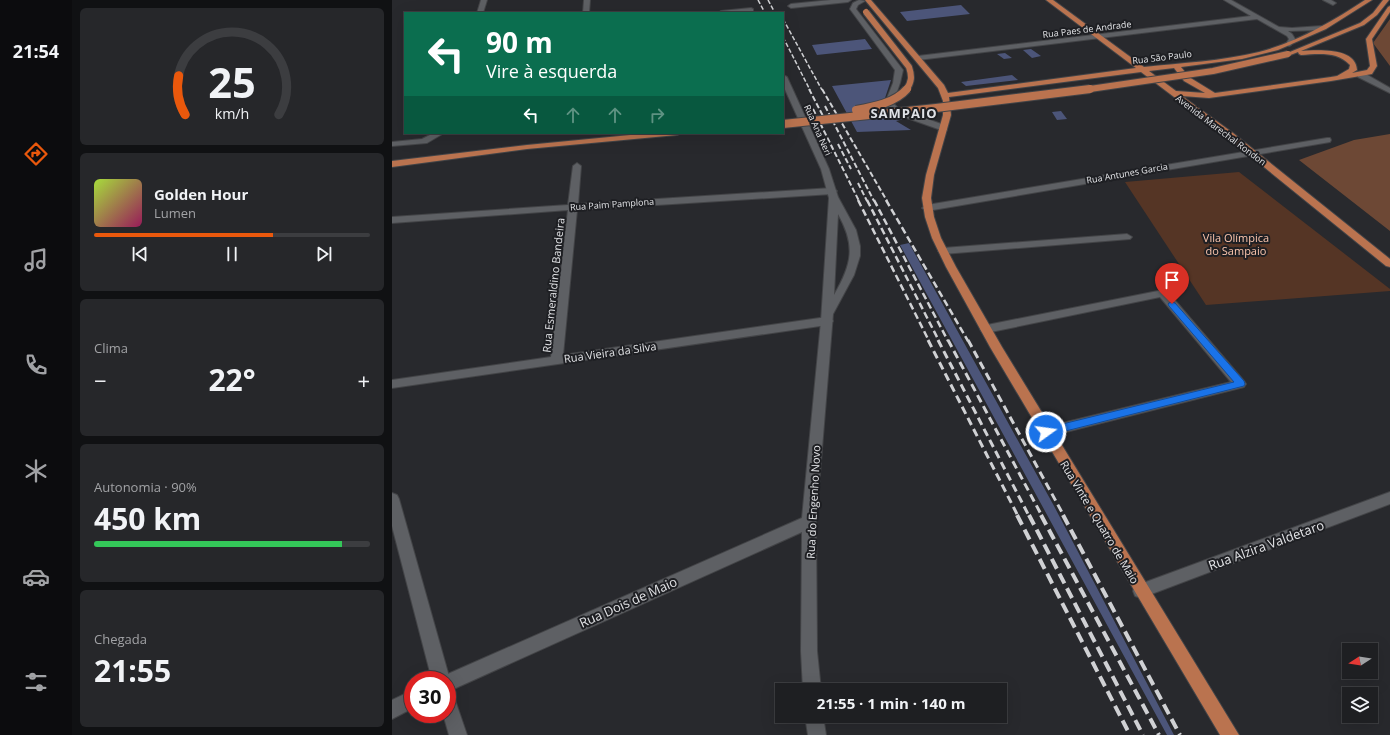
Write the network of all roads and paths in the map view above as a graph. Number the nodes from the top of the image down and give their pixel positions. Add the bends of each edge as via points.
1 (484, 0) edge
2 (587, 0) edge
3 (848, 0) edge
4 (1049, 0) edge
5 (1227, 0) edge
6 (1326, 0) edge
7 (1369, 0) edge
8 (1386, 0) edge
9 (865, 3) edge
10 (1333, 3) dead end
11 (791, 6) dead end
12 (1390, 8) edge
13 (751, 9) edge
14 (480, 12) edge
15 (586, 12) edge
16 (728, 12) edge
17 (1358, 16) dead end
18 (1259, 17) junction
19 (1352, 21) dead end
20 (1275, 27) junction
21 (1322, 28) junction
22 (1337, 35) junction
23 (1098, 36) junction
24 (1289, 44) junction
25 (1288, 54) junction
26 (918, 58) junction
27 (1176, 65) junction
28 (1142, 69) junction
29 (1361, 75) junction
30 (784, 79) edge
31 (1332, 79) junction
32 (1171, 91) junction
33 (1390, 91) edge
34 (946, 95) junction
35 (1211, 95) junction
36 (868, 108) junction
37 (1202, 115) junction
38 (784, 117) edge
39 (784, 124) edge
40 (944, 128) junction
41 (438, 134) edge
42 (664, 134) edge
43 (1327, 140) dead end
44 (392, 144) edge
45 (1251, 152) junction
46 (393, 164) edge
47 (577, 166) dead end
48 (833, 194) junction
49 (573, 207) junction
50 (927, 208) junction
51 (392, 220) edge
52 (1127, 238) dead end
53 (943, 251) junction
54 (1390, 264) edge
55 (827, 318) junction
56 (986, 330) junction
57 (557, 360) junction
58 (392, 384) edge
59 (1046, 432) junction
60 (1390, 498) edge
61 (392, 499) edge
62 (809, 522) junction
63 (1141, 591) junction
64 (439, 671) edge
65 (456, 679) edge
66 (811, 683) edge
67 (404, 704) edge
68 (392, 710) edge
69 (454, 723) edge
70 (815, 723) edge
71 (458, 735) edge
72 (817, 735) edge
73 (1230, 735) edge

1 - 14 street
2 - 15 street
3 - 11 street
4 - 23 main road, Avenida Marechal Rondon
5 - 18 street
6 - 10 street
7 - 17 main road
7 - 21 main road, Rua São Paulo
8 - 22 main road via 1375,14 1362,24
9 - 26 main road
9 - 36 main road, bridge via 909,67 913,78 903,93
9 - 40 street via 855,4 853,9 899,70 898,84 889,103 896,111
12 - 29 main road via 1369,39 1374,62 1373,70
13 - 16 street
18 - 20 street
18 - 23 street, Rua Paes de Andrade
19 - 22 main road
20 - 21 street via 1292,30
20 - 24 street via 1290,35 1292,39
21 - 24 main road, Rua São Paulo
22 - 25 main road
23 - 26 street, Rua Paes de Andrade
23 - 28 main road, Avenida Marechal Rondon
24 - 27 main road, Rua São Paulo via 1255,55
25 - 31 main road via 1328,53 1351,61 1352,70
25 - 39 main road, bridge via 1228,68 1155,80 952,107
26 - 34 main road
27 - 28 main road, Rua São Paulo
27 - 35 main road via 1180,72
28 - 32 main road, Avenida Marechal Rondon
28 - 34 main road, Rua São Paulo
29 - 31 main road
29 - 33 street
30 - 48 street, Rua Ana Neri via 825,169
31 - 35 main road
32 - 35 main road
32 - 36 main road, bridge via 1137,81 1116,80
32 - 37 main road, Avenida Marechal Rondon
34 - 40 main road, Rua Vinte e Quatro de Maio via 948,104
35 - 37 main road via 1204,101
36 - 38 main road, bridge
37 - 45 main road, Avenida Marechal Rondon
40 - 50 main road, Rua Vinte e Quatro de Maio via 926,192
41 - 44 street via 424,140
42 - 46 main road via 527,147
43 - 45 street, Rua Antunes Garcia
45 - 50 street, Rua Antunes Garcia
45 - 54 main road, Avenida Marechal Rondon
47 - 49 street, Rua Esmeraldino Bandeira
48 - 49 street, Rua Paim Pamplona
48 - 55 street, Rua do Engenho Novo
48 - 55 street, Rua do Engenho Novo via 852,234 856,257
49 - 51 street, Rua Paim Pamplona
49 - 57 street, Rua Esmeraldino Bandeira
50 - 53 main road, Rua Vinte e Quatro de Maio
52 - 53 street
53 - 56 main road, Rua Vinte e Quatro de Maio
55 - 57 street, Rua Vieira da Silva
55 - 62 street, Rua do Engenho Novo
56 - 59 main road, Rua Vinte e Quatro de Maio
56 - 59 street via 1163,293 1240,384
57 - 58 street, Rua Vieira da Silva
59 - 63 main road, Rua Vinte e Quatro de Maio
60 - 63 street, Rua Alzira Valdetaro
61 - 64 street
62 - 65 street, Rua Dois de Maio
62 - 66 street, Rua do Engenho Novo
63 - 73 main road, Rua Vinte e Quatro de Maio
67 - 68 street
69 - 71 street
70 - 72 street

